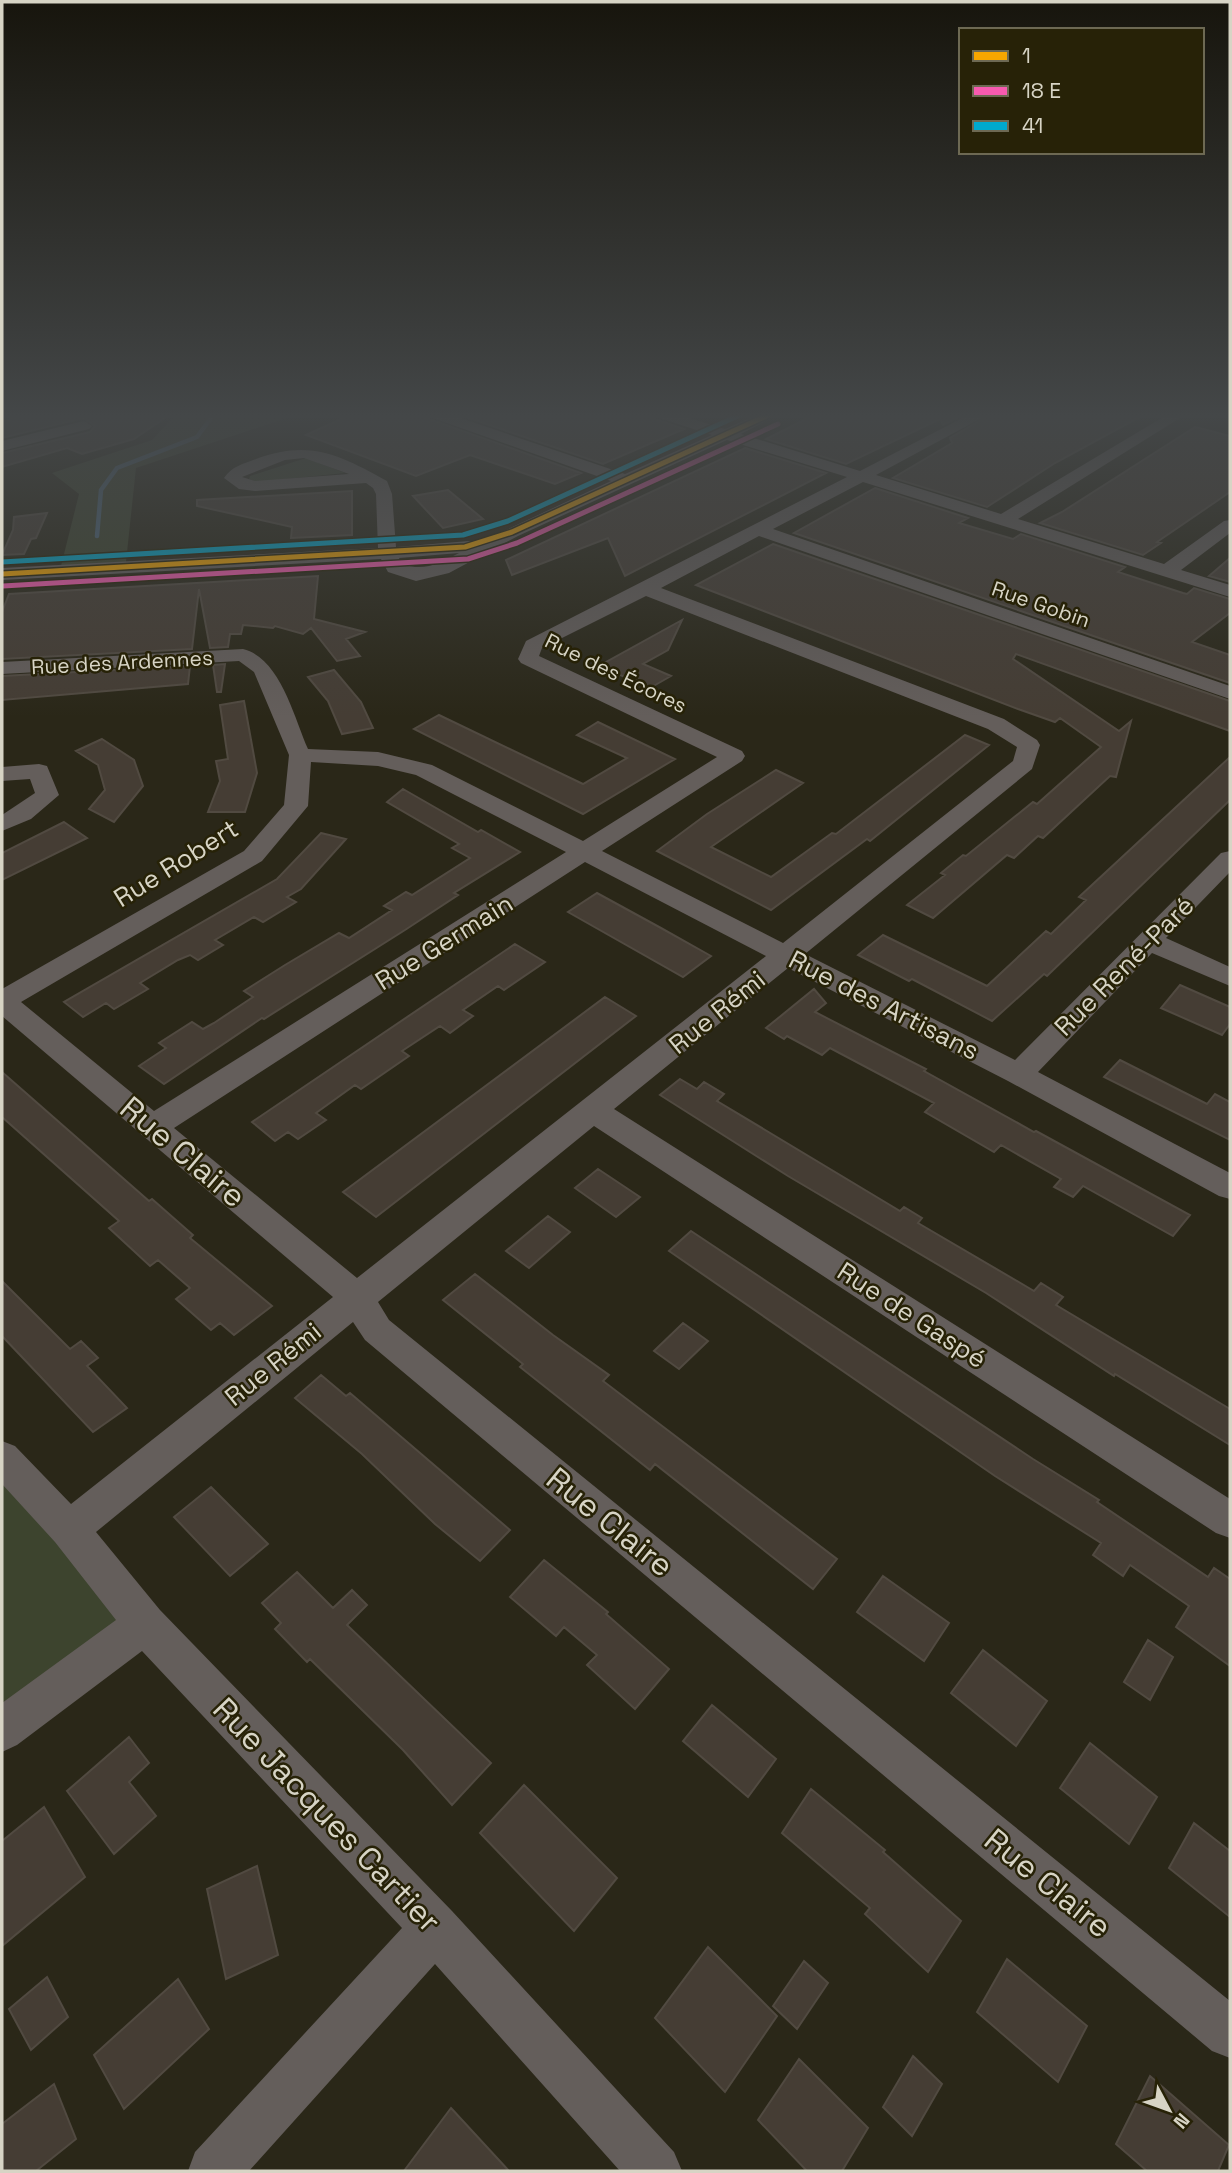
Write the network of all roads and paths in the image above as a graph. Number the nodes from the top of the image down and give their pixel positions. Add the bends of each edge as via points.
1 (385, 514) edge
2 (550, 514) edge
3 (788, 514) edge
4 (985, 514) edge
5 (1013, 514) edge
6 (1004, 520) junction
7 (1230, 525) edge
8 (758, 530) junction
9 (387, 553) junction
10 (1167, 571) junction
11 (2, 574) edge
12 (645, 589) junction
13 (1230, 591) edge
14 (243, 655) joint
15 (2, 668) edge
16 (1230, 694) edge
17 (300, 755) junction
18 (734, 756) joint
19 (2, 774) edge
20 (2, 824) edge
21 (587, 851) junction
22 (1230, 858) edge
23 (1150, 941) junction
24 (787, 955) junction
25 (1230, 977) edge
26 (2, 1001) edge
27 (1018, 1074) junction
28 (594, 1111) junction
29 (153, 1127) junction
30 (1230, 1186) edge
31 (356, 1297) junction
32 (2, 1458) edge
33 (1230, 1520) edge
34 (69, 1529) junction
35 (145, 1624) junction
36 (2, 1730) edge
37 (435, 1928) junction
38 (1230, 2033) edge
39 (214, 2171) edge
40 (655, 2171) edge

1 - 9 street
2 - 9 street via 442,569 416,575 395,568
3 - 8 street, Rue des Écores
4 - 6 street
5 - 6 street
6 - 10 street
7 - 10 street
8 - 12 street, Rue des Écores
8 - 16 street, Rue Gobin
9 - 11 street
10 - 13 street
12 - 18 street, Rue des Écores via 533,645 528,659
12 - 24 street, Rue Rémi via 996,724 1029,745 1024,764
14 - 15 street, Rue des Ardennes
14 - 17 street, Rue Robert via 263,670
17 - 21 street, Rue des Artisans via 378,759 424,770
17 - 26 street, Rue Robert via 296,806 253,856
18 - 21 street, Rue Germain
19 - 20 street via 40,771 47,795
21 - 24 street, Rue des Artisans
21 - 29 street, Rue Germain
22 - 23 street, Rue René-Paré
23 - 25 street
23 - 27 street, Rue René-Paré
24 - 27 street, Rue des Artisans
24 - 28 street, Rue Rémi
26 - 29 street, Rue Claire
27 - 30 street, Rue des Artisans
28 - 31 street, Rue Rémi
28 - 33 street, Rue de Gaspé
29 - 31 street, Rue Claire
31 - 34 street, Rue Rémi
31 - 38 street, Rue Claire via 377,1330
32 - 34 street, Rue Jacques Cartier
34 - 35 street, Rue Jacques Cartier
35 - 36 street
35 - 37 street, Rue Jacques Cartier
37 - 39 street
37 - 40 street, Rue Jacques Cartier

